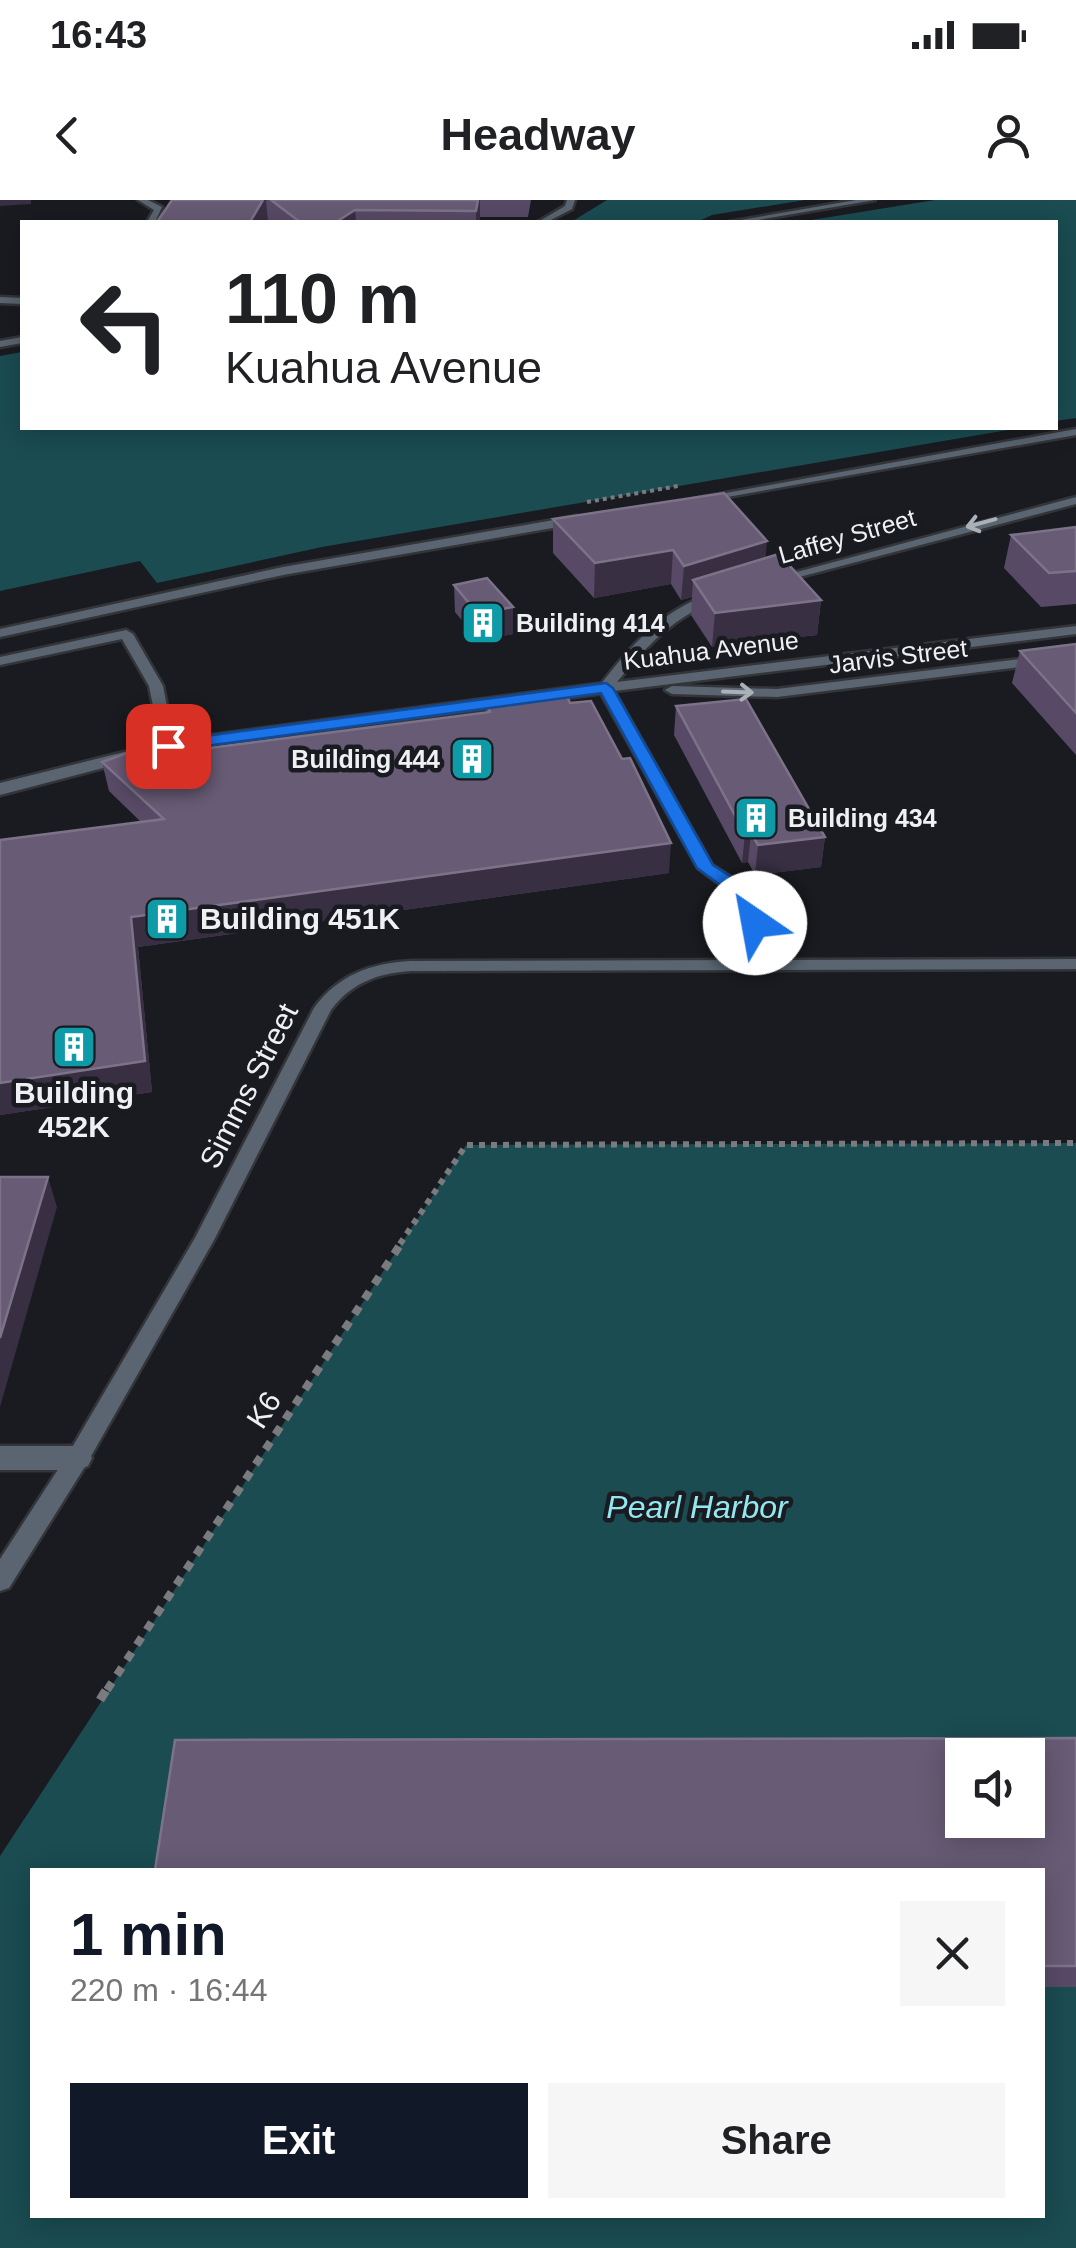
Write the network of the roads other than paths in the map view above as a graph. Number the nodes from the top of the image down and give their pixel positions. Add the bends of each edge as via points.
1 (142, 200) edge
2 (571, 200) edge
3 (871, 200) edge
4 (152, 220) edge
5 (546, 220) edge
6 (745, 220) edge
7 (1076, 432) edge
8 (1076, 500) edge
9 (687, 501) edge
10 (591, 518) edge
11 (763, 583) edge
12 (728, 593) edge
13 (1076, 630) edge
14 (0, 634) edge
15 (1076, 656) edge
16 (0, 662) edge
17 (606, 688) junction
18 (168, 746) junction
19 (0, 789) edge
20 (759, 964) junction
21 (1076, 964) edge
22 (0, 1458) edge
23 (78, 1458) junction
24 (0, 1580) edge

1 - 4 lane via 159,209
2 - 5 lane
3 - 6 lane
7 - 9 lane
8 -> 11 lane, Laffey Street
10 - 14 lane via 283,570
12 - 17 lane via 664,619
13 - 17 lane, Kuahua Avenue
17 -> 15 lane, Jarvis Street via 777,694
16 - 18 lane via 126,634 156,686
17 - 18 street, Kuahua Avenue
17 - 20 lane via 706,868 750,900
18 - 19 street, Kuahua Avenue
20 - 21 lane, Simms Street
20 - 23 lane, Simms Street via 398,966 342,986 322,1008 204,1240
22 - 23 street
23 - 24 lane, Simms Street

